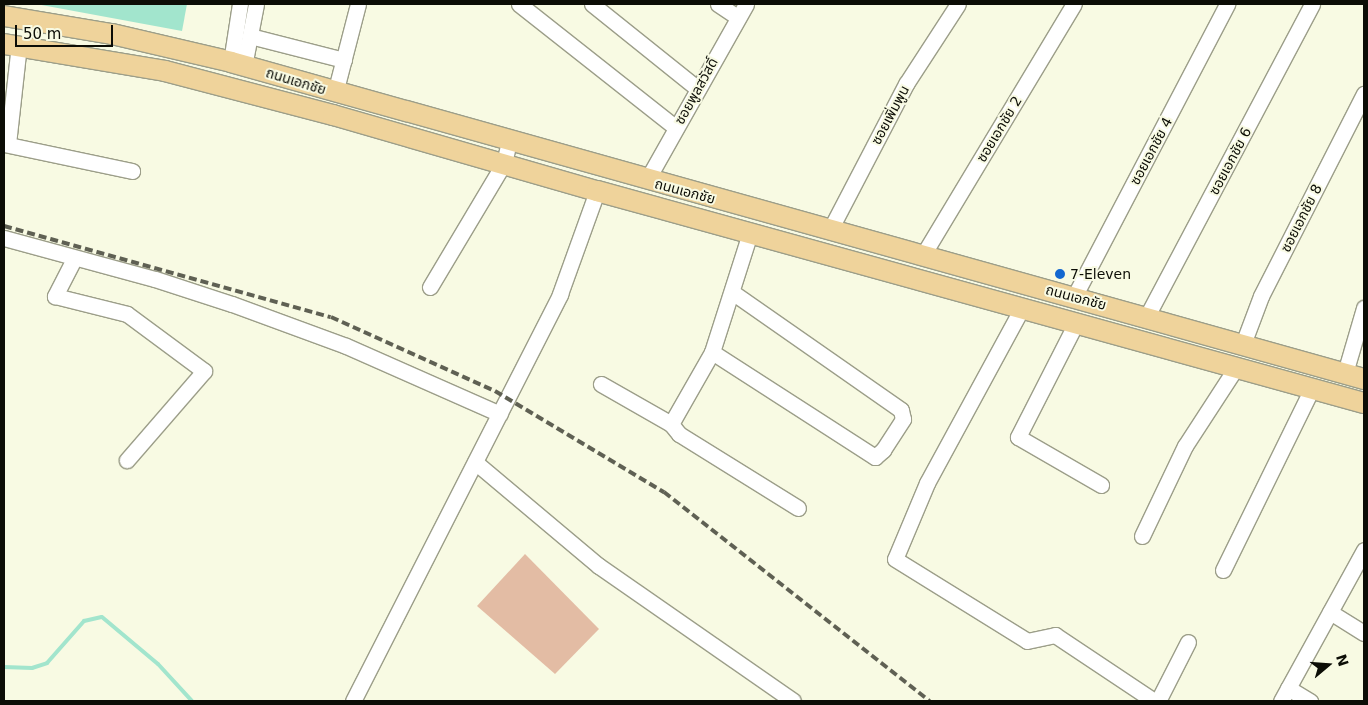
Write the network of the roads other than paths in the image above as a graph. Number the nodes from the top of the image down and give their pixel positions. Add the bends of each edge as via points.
1 (240, 4) edge
2 (256, 4) edge
3 (358, 4) edge
4 (520, 4) edge
5 (592, 4) edge
6 (718, 4) edge
7 (746, 4) edge
8 (958, 4) edge
9 (1074, 4) edge
10 (1228, 4) edge
11 (1312, 4) edge
12 (12, 12) edge
13 (737, 17) junction
14 (250, 36) junction
15 (11, 44) edge
16 (344, 60) junction
17 (237, 64) junction
18 (698, 88) junction
19 (336, 93) junction
20 (1364, 94) edge
21 (676, 128) junction
22 (509, 142) junction
23 (6, 144) edge
24 (504, 163) junction
25 (132, 171) dead end
26 (647, 180) junction
27 (597, 191) junction
28 (830, 230) junction
29 (750, 233) junction
30 (4, 238) edge
31 (923, 255) junction
32 (74, 259) junction
33 (430, 287) dead end
34 (733, 293) junction
35 (1074, 297) junction
36 (1022, 308) junction
37 (1364, 308) edge
38 (1147, 316) junction
39 (1076, 324) junction
40 (1243, 344) junction
41 (712, 352) junction
42 (1236, 366) junction
43 (1344, 373) junction
44 (1364, 379) edge
45 (601, 384) dead end
46 (1312, 388) junction
47 (1364, 403) edge
48 (500, 414) junction
49 (671, 424) junction
50 (127, 460) dead end
51 (475, 462) junction
52 (1101, 485) dead end
53 (798, 508) dead end
54 (1142, 536) dead end
55 (1364, 550) edge
56 (1223, 570) dead end
57 (1330, 612) junction
58 (1364, 632) edge
59 (1188, 642) dead end
60 (1285, 695) edge
61 (353, 701) edge
62 (793, 701) edge
63 (1154, 701) edge
64 (1158, 701) edge
65 (1310, 701) edge

1 - 17 street
2 - 14 street
3 - 16 street
4 - 21 street
5 - 18 street
6 - 13 street
7 - 13 street, ซอยพูลสวัสดิ์
8 - 28 street, ซอยเพิ่มพูน via 906,84
9 - 31 street, ซอยเอกชัย 2
10 - 35 street, ซอยเอกชัย 4
11 - 38 street, ซอยเอกชัย 6
12 - 17 main road, ถนนเอกชัย
13 - 18 street, ซอยพูลสวัสดิ์
14 - 16 street
14 - 17 street
15 - 23 street
15 - 24 main road, ถนนเอกชัย via 165,71
16 - 19 street
17 - 19 main road, ถนนเอกชัย
18 - 21 street, ซอยพูลสวัสดิ์
19 - 22 main road, ถนนเอกชัย
20 - 40 street, ซอยเอกชัย 8 via 1261,296
21 - 26 street, ซอยพูลสวัสดิ์
22 - 24 street
22 - 26 main road, ถนนเอกชัย
23 - 25 street
24 - 27 main road, ถนนเอกชัย
24 - 33 street
26 - 28 main road, ถนนเอกชัย
27 - 29 main road, ถนนเอกชัย
27 - 48 street via 560,294
28 - 31 main road, ถนนเอกชัย
29 - 34 street
29 - 36 main road, ถนนเอกชัย
30 - 32 street
31 - 35 main road, ถนนเอกชัย
32 - 48 street via 155,279 232,304 346,346
32 - 50 street via 55,296 127,314 204,371
34 - 41 street
34 - 41 street via 901,410 903,419 884,450 875,457
35 - 38 main road, ถนนเอกชัย
36 - 39 main road, ถนนเอกชัย
36 - 63 street via 927,484 895,558 1027,641 1055,635
37 - 43 street
38 - 40 main road, ถนนเอกชัย
39 - 42 main road, ถนนเอกชัย
39 - 52 street via 1018,437
40 - 43 main road, ถนนเอกชัย
41 - 49 street
42 - 46 main road, ถนนเอกชัย
42 - 54 street via 1185,446
43 - 44 main road, ถนนเอกชัย
45 - 49 street
46 - 47 main road, ถนนเอกชัย
46 - 56 street
48 - 51 street
49 - 53 street via 679,434
51 - 61 street
51 - 62 street via 599,566
55 - 57 street
57 - 58 street
57 - 60 street
59 - 64 street
60 - 65 street

